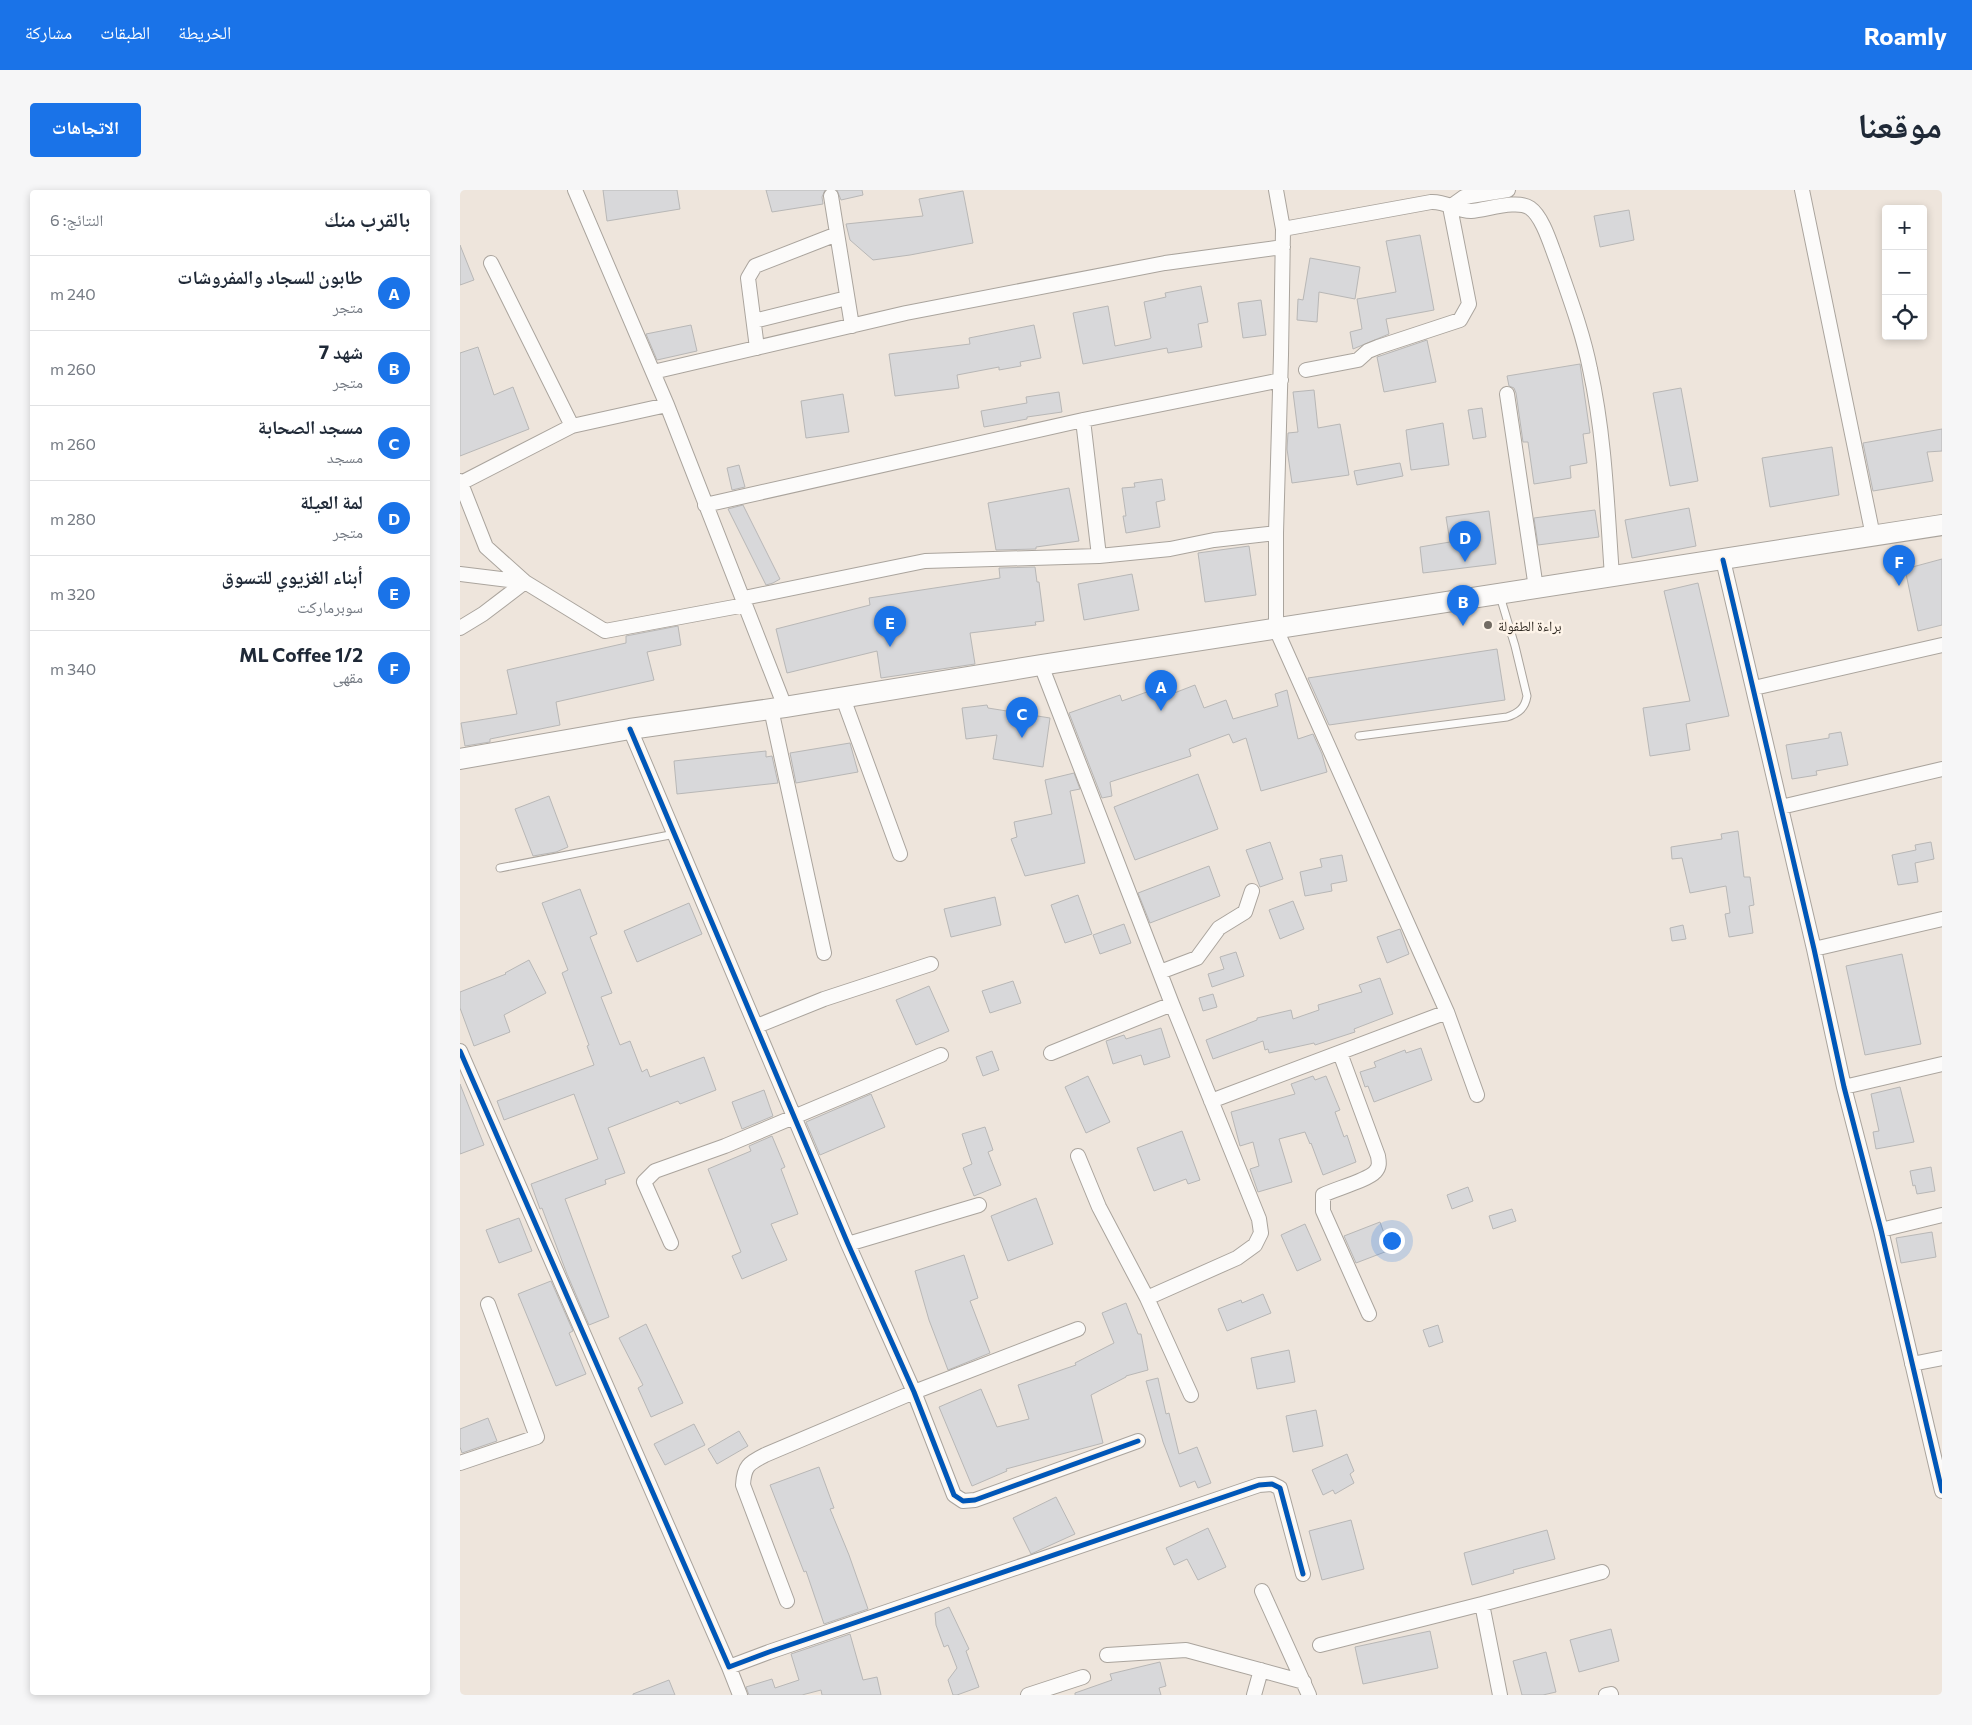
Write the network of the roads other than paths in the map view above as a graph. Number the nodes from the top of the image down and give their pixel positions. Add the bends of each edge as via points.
1 (575, 190) edge
2 (1276, 190) edge
3 (1508, 190) edge
4 (1802, 190) edge
5 (831, 196) dead end
6 (1450, 207) junction
7 (1282, 229) junction
8 (837, 234) junction
9 (1282, 247) junction
10 (491, 263) dead end
11 (847, 298) junction
12 (754, 320) junction
13 (852, 326) junction
14 (757, 348) junction
15 (1306, 370) dead end
16 (653, 372) junction
17 (1281, 380) junction
18 (1507, 394) dead end
19 (667, 405) junction
20 (1083, 420) junction
21 (572, 426) junction
22 (461, 482) edge
23 (705, 505) junction
24 (1942, 525) edge
25 (1276, 533) junction
26 (1873, 536) junction
27 (1098, 556) junction
28 (1723, 560) junction
29 (460, 574) edge
30 (1612, 576) junction
31 (524, 582) junction
32 (1536, 588) junction
33 (1499, 594) junction
34 (745, 602) junction
35 (460, 628) edge
36 (1276, 629) junction
37 (1942, 645) edge
38 (1041, 665) junction
39 (1754, 688) junction
40 (843, 698) junction
41 (778, 708) junction
42 (630, 729) junction
43 (1359, 736) dead end
44 (460, 759) edge
45 (1942, 769) edge
46 (1781, 807) junction
47 (675, 834) junction
48 (900, 854) dead end
49 (500, 868) dead end
50 (1252, 891) dead end
51 (1942, 919) edge
52 (1814, 949) junction
53 (824, 953) dead end
54 (931, 964) dead end
55 (1160, 972) junction
56 (1172, 1004) junction
57 (1447, 1012) junction
58 (756, 1026) junction
59 (460, 1051) edge
60 (1051, 1053) dead end
61 (1340, 1053) junction
62 (941, 1055) dead end
63 (1942, 1064) edge
64 (1844, 1087) junction
65 (1478, 1095) dead end
66 (1211, 1101) junction
67 (794, 1118) junction
68 (1078, 1156) dead end
69 (979, 1205) dead end
70 (1942, 1215) edge
71 (1880, 1230) junction
72 (671, 1243) dead end
73 (848, 1244) junction
74 (1148, 1298) junction
75 (488, 1304) dead end
76 (1369, 1314) dead end
77 (1078, 1328) dead end
78 (1942, 1358) edge
79 (1912, 1364) junction
80 (914, 1392) junction
81 (1191, 1395) dead end
82 (1138, 1441) dead end
83 (460, 1463) edge
84 (1942, 1491) edge
85 (1602, 1572) dead end
86 (1304, 1574) dead end
87 (1262, 1591) dead end
88 (787, 1601) dead end
89 (1482, 1604) junction
90 (1320, 1645) dead end
91 (1107, 1655) dead end
92 (729, 1667) junction
93 (1261, 1670) junction
94 (1083, 1677) dead end
95 (1307, 1689) edge
96 (740, 1695) edge
97 (1028, 1695) edge
98 (1254, 1695) edge
99 (1500, 1695) edge

1 - 16 street
2 - 7 street
3 - 6 street via 1464,197
4 - 26 street
5 - 8 street
6 - 7 street via 1443,202 1431,202
6 - 15 street via 1469,304 1460,320 1378,347 1358,360
6 - 30 street via 1471,211 1520,204 1534,211 1546,232 1569,294 1590,369 1602,445
7 - 9 street
8 - 11 street
8 - 12 street via 755,266 748,278
9 - 13 street via 1165,263
9 - 17 street
10 - 21 street
11 - 12 street
11 - 13 street
12 - 14 street
13 - 14 street
14 - 16 street
16 - 19 street
17 - 20 street
17 - 25 street
18 - 32 street
19 - 21 street
19 - 23 street
20 - 23 street
20 - 27 street
21 - 22 street
22 - 31 street via 486,547
23 - 34 street
24 - 26 main road
25 - 27 street
25 - 36 street
26 - 28 main road
27 - 34 street via 925,561
28 - 30 main road
28 - 39 street
29 - 31 street
30 - 32 main road
31 - 34 street via 605,630
31 - 35 street
32 - 33 main road
33 - 36 main road
33 - 43 lane via 1526,696 1523,708 1513,715
34 - 41 street
36 - 38 main road
36 - 57 street
37 - 39 street
38 - 40 main road
38 - 55 street
39 - 46 street
40 - 41 main road
40 - 48 street
41 - 42 main road
41 - 53 street
42 - 44 main road
42 - 47 street
45 - 46 street
46 - 52 street
47 - 49 lane
47 - 58 street
50 - 55 street via 1245,912 1220,928 1197,958
51 - 52 street
52 - 64 street
54 - 58 street via 824,999
55 - 56 street
56 - 60 street
56 - 66 street
57 - 61 street
57 - 65 street
58 - 67 street
59 - 92 street
61 - 66 street
61 - 76 street via 1379,1164 1376,1171 1366,1178 1323,1195 1321,1201
62 - 67 street
63 - 64 street
64 - 71 street
66 - 74 street via 1260,1219 1261,1233 1255,1245 1237,1258
67 - 72 street via 654,1171 644,1182
67 - 73 street
68 - 74 street via 1099,1207
69 - 73 street
70 - 71 street
71 - 79 street
73 - 80 street
74 - 81 street
75 - 83 street via 537,1437
77 - 80 street
78 - 79 street
79 - 84 street
80 - 82 street via 954,1495 964,1501 975,1500
80 - 88 street via 749,1463 743,1485
85 - 89 street
86 - 92 street via 1280,1488 1272,1484 1259,1485
87 - 95 street
89 - 90 street
89 - 99 street
91 - 93 street via 1186,1650
92 - 96 street
93 - 95 street
93 - 98 street
94 - 97 street

